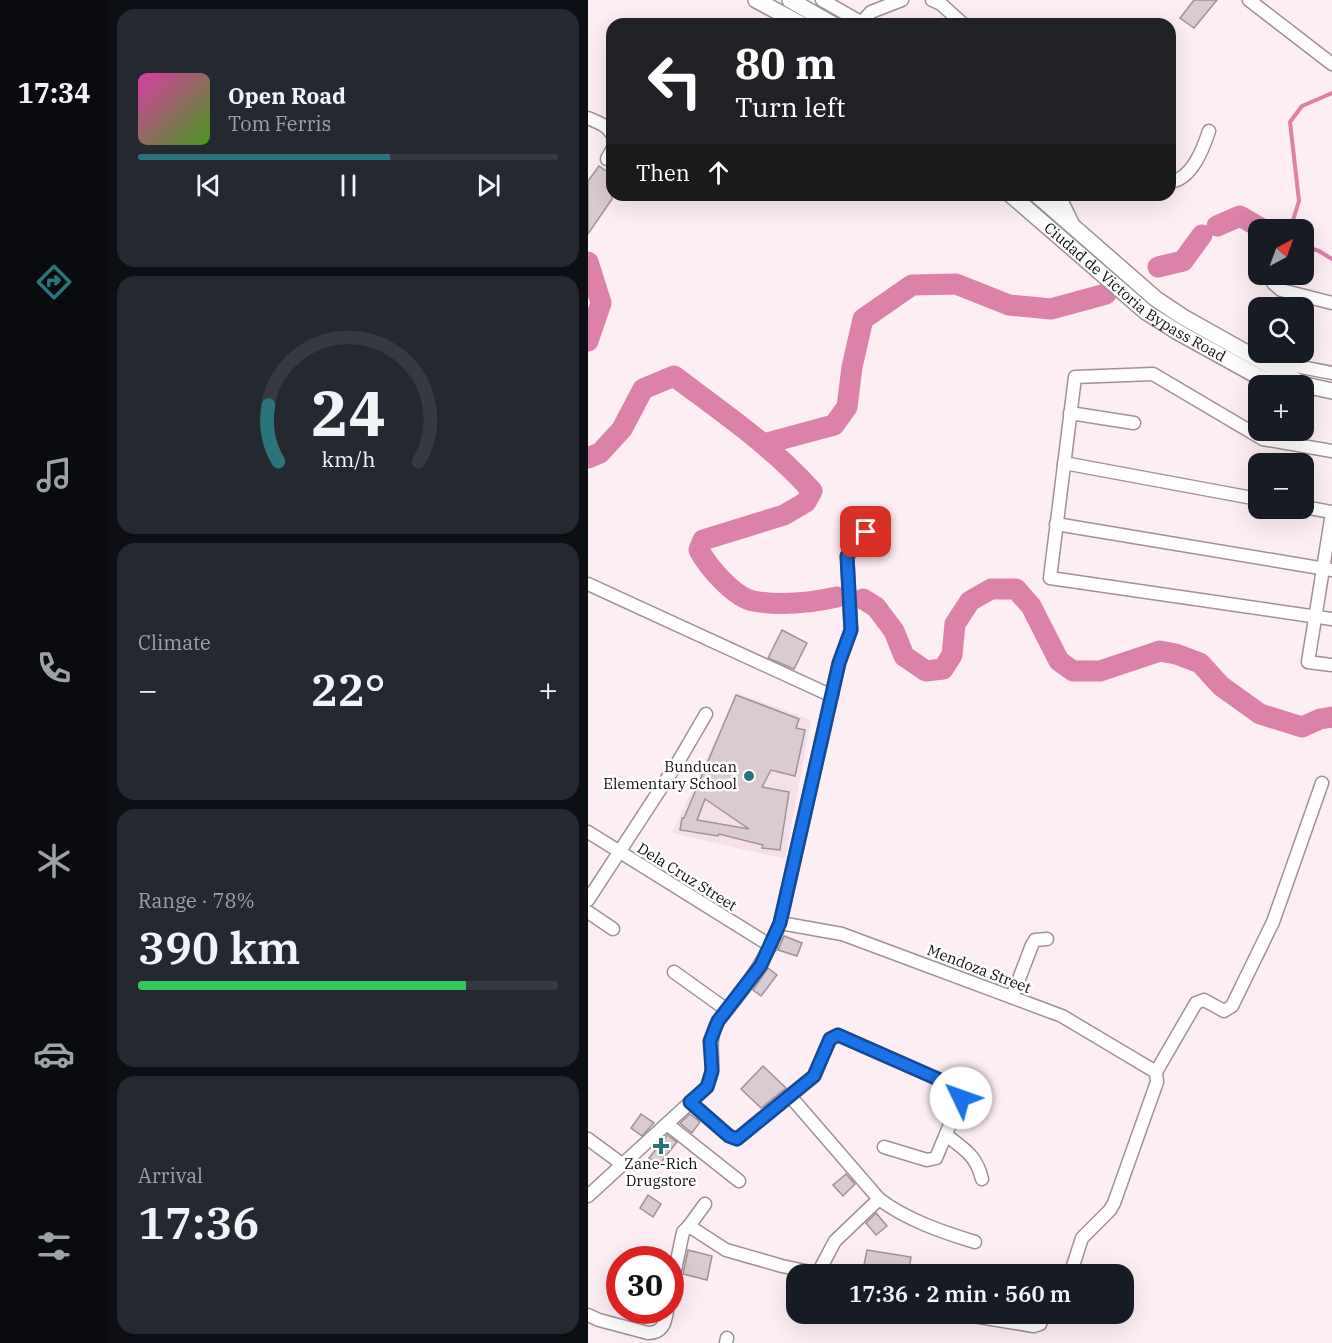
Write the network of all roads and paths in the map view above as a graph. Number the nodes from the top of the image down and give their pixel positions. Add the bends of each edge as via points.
1 (756, 0) edge
2 (790, 0) edge
3 (822, 0) edge
4 (902, 0) edge
5 (932, 0) edge
6 (1249, 0) edge
7 (790, 18) edge
8 (822, 18) edge
9 (854, 18) edge
10 (867, 18) edge
11 (956, 18) edge
12 (1332, 64) edge
13 (588, 118) edge
14 (606, 127) edge
15 (1209, 131) dead end
16 (1176, 181) edge
17 (1018, 201) edge
18 (1044, 201) edge
19 (1062, 201) edge
20 (1075, 227) junction
21 (1108, 257) junction
22 (1097, 269) junction
23 (1275, 285) edge
24 (1156, 299) junction
25 (1332, 303) edge
26 (1146, 312) junction
27 (1270, 365) junction
28 (1332, 373) edge
29 (1256, 375) edge
30 (1286, 375) edge
31 (1314, 387) edge
32 (1332, 391) edge
33 (1070, 413) junction
34 (1134, 423) dead end
35 (1332, 452) edge
36 (1064, 463) junction
37 (1248, 497) edge
38 (1314, 509) edge
39 (1332, 512) edge
40 (1056, 524) junction
41 (866, 532) dead end
42 (1328, 569) edge
43 (588, 584) edge
44 (1316, 617) junction
45 (1332, 620) edge
46 (1332, 665) edge
47 (832, 696) junction
48 (706, 714) dead end
49 (1322, 783) dead end
50 (588, 832) edge
51 (618, 852) junction
52 (588, 900) edge
53 (588, 912) edge
54 (780, 923) junction
55 (613, 929) dead end
56 (1047, 939) dead end
57 (771, 946) junction
58 (674, 972) dead end
59 (1012, 997) junction
60 (727, 1010) junction
61 (1156, 1072) junction
62 (790, 1096) junction
63 (690, 1102) junction
64 (667, 1124) junction
65 (946, 1135) junction
66 (588, 1139) edge
67 (885, 1147) dead end
68 (621, 1164) junction
69 (982, 1179) dead end
70 (739, 1181) dead end
71 (588, 1196) edge
72 (879, 1199) junction
73 (705, 1203) dead end
74 (689, 1226) junction
75 (975, 1242) dead end
76 (679, 1246) edge
77 (825, 1264) edge
78 (1074, 1264) edge
79 (786, 1267) edge
80 (588, 1315) edge
81 (606, 1322) edge
82 (615, 1324) edge
83 (664, 1324) edge
84 (1022, 1324) edge
85 (1040, 1324) edge

1 - 7 main road
2 - 8 main road
3 - 9 street
4 - 10 street via 872,12
5 - 11 street
6 - 12 street
13 - 14 street
15 - 16 street via 1200,155
17 - 22 main road, Ciudad de Victoria Bypass Road
18 - 20 main road, Ciudad de Victoria Bypass Road
19 - 20 street, Ciudad de Victoria Bypass Road
20 - 21 main road, Ciudad de Victoria Bypass Road
21 - 22 main road
21 - 24 main road, Ciudad de Victoria Bypass Road
22 - 26 main road, Ciudad de Victoria Bypass Road
23 - 25 street via 1281,290
24 - 26 main road
24 - 27 main road, Ciudad de Victoria Bypass Road
26 - 29 main road, Ciudad de Victoria Bypass Road
27 - 28 street
27 - 30 main road, Ciudad de Victoria Bypass Road
31 - 32 main road, Ciudad de Victoria Bypass Road
33 - 34 street
33 - 35 street via 1075,377 1153,374 1263,439
33 - 36 street
36 - 37 street
36 - 40 street
38 - 39 street
39 - 42 street
40 - 42 street
40 - 44 street via 1050,578
41 - 47 street via 847,556 851,630
42 - 44 street
43 - 47 street
44 - 45 street
44 - 46 street via 1308,662
47 - 54 street
48 - 51 street
49 - 61 street via 1273,922 1232,1006 1224,1011 1208,1001 1198,1001
50 - 51 street, Dela Cruz Street
51 - 52 street
51 - 57 street, Dela Cruz Street
53 - 55 street
54 - 57 street
54 - 59 street, Mendoza Street via 842,934
56 - 59 street via 1035,940
57 - 60 street
58 - 60 street
59 - 61 street, Mendoza Street via 1062,1016
60 - 63 street via 710,1041 712,1071 707,1087
61 - 78 street via 1158,1082 1114,1203 1082,1238
62 - 63 street via 737,1139
62 - 65 street via 814,1076 832,1037 841,1035 959,1089 961,1098
62 - 72 street
63 - 64 street
64 - 68 street
64 - 70 street
65 - 67 street via 936,1158 930,1161
65 - 69 street via 969,1153
66 - 68 street
68 - 71 street
72 - 75 street via 896,1211
72 - 77 street via 835,1241
73 - 74 street
74 - 76 street via 682,1232
74 - 79 street via 726,1250
80 - 81 street
82 - 83 street via 655,1333
84 - 85 street

